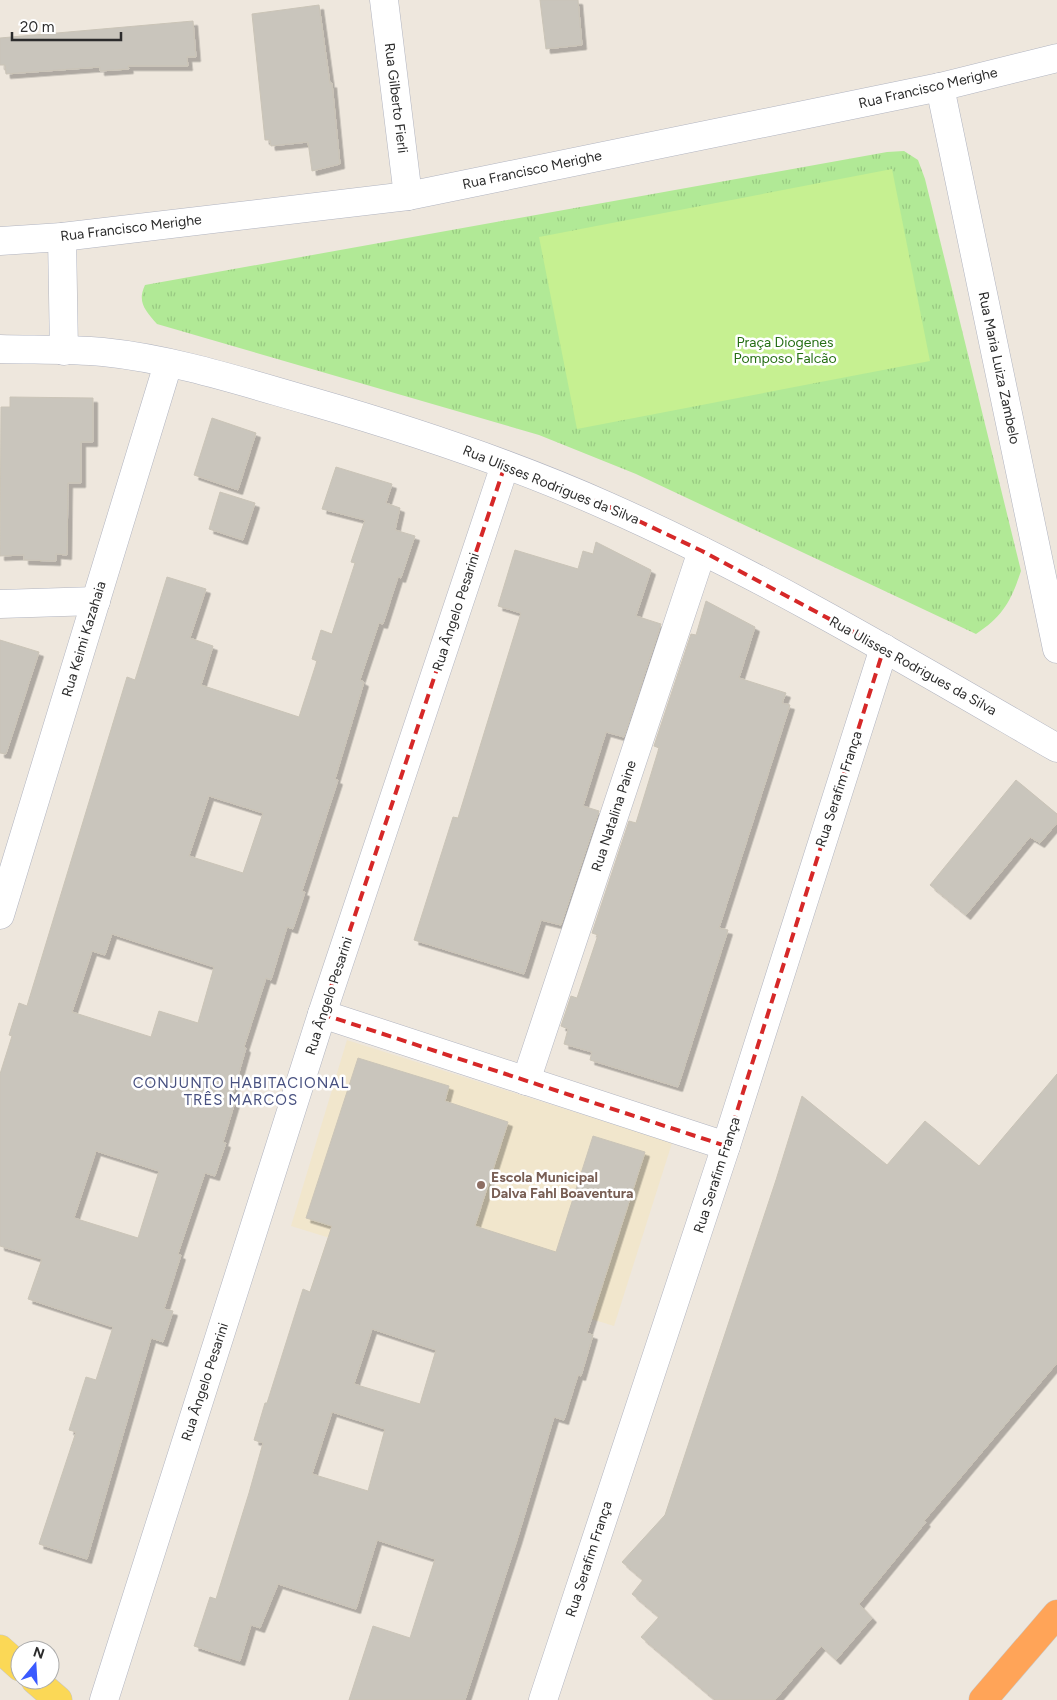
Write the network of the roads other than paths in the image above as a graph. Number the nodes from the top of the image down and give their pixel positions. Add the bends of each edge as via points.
1 (384, 0) edge
2 (1057, 58) edge
3 (940, 87) junction
4 (408, 196) junction
5 (62, 237) junction
6 (0, 241) edge
7 (0, 349) edge
8 (64, 351) junction
9 (168, 364) junction
10 (505, 465) junction
11 (702, 551) junction
12 (96, 601) junction
13 (0, 604) edge
14 (884, 648) junction
15 (1057, 648) edge
16 (1057, 748) edge
17 (0, 915) edge
18 (322, 1014) junction
19 (526, 1081) junction
20 (726, 1146) junction
21 (1057, 1614) edge
22 (0, 1649) edge
23 (10, 1658) edge
24 (46, 1690) edge
25 (58, 1700) edge
26 (104, 1700) edge
27 (542, 1700) edge
28 (983, 1700) edge

1 - 4 street, Rua Gilberto Fierli
2 - 3 street, Rua Francisco Merighe
3 - 4 street, Rua Francisco Merighe
3 - 15 street, Rua Maria Luiza Zambelo
4 - 5 street, Rua Francisco Merighe
5 - 6 street, Rua Francisco Merighe
5 - 8 street
7 - 8 street, Rua Ulisses Rodrigues da Silva
8 - 9 street, Rua Ulisses Rodrigues da Silva via 103,352
9 - 10 street, Rua Ulisses Rodrigues da Silva via 422,434
9 - 12 street, Rua Keimi Kazahaia
10 - 11 street, Rua Ulisses Rodrigues da Silva via 605,505
10 - 18 street, Rua Ângelo Pesarini
11 - 14 street, Rua Ulisses Rodrigues da Silva
11 - 19 street, Rua Natalina Paine
12 - 13 street
12 - 17 street, Rua Keimi Kazahaia
14 - 16 street, Rua Ulisses Rodrigues da Silva
14 - 20 street, Rua Serafim França
18 - 19 street
18 - 26 street, Rua Ângelo Pesarini
19 - 20 street
20 - 27 street, Rua Serafim França
21 - 28 highway
22 - 23 main road
24 - 25 main road

